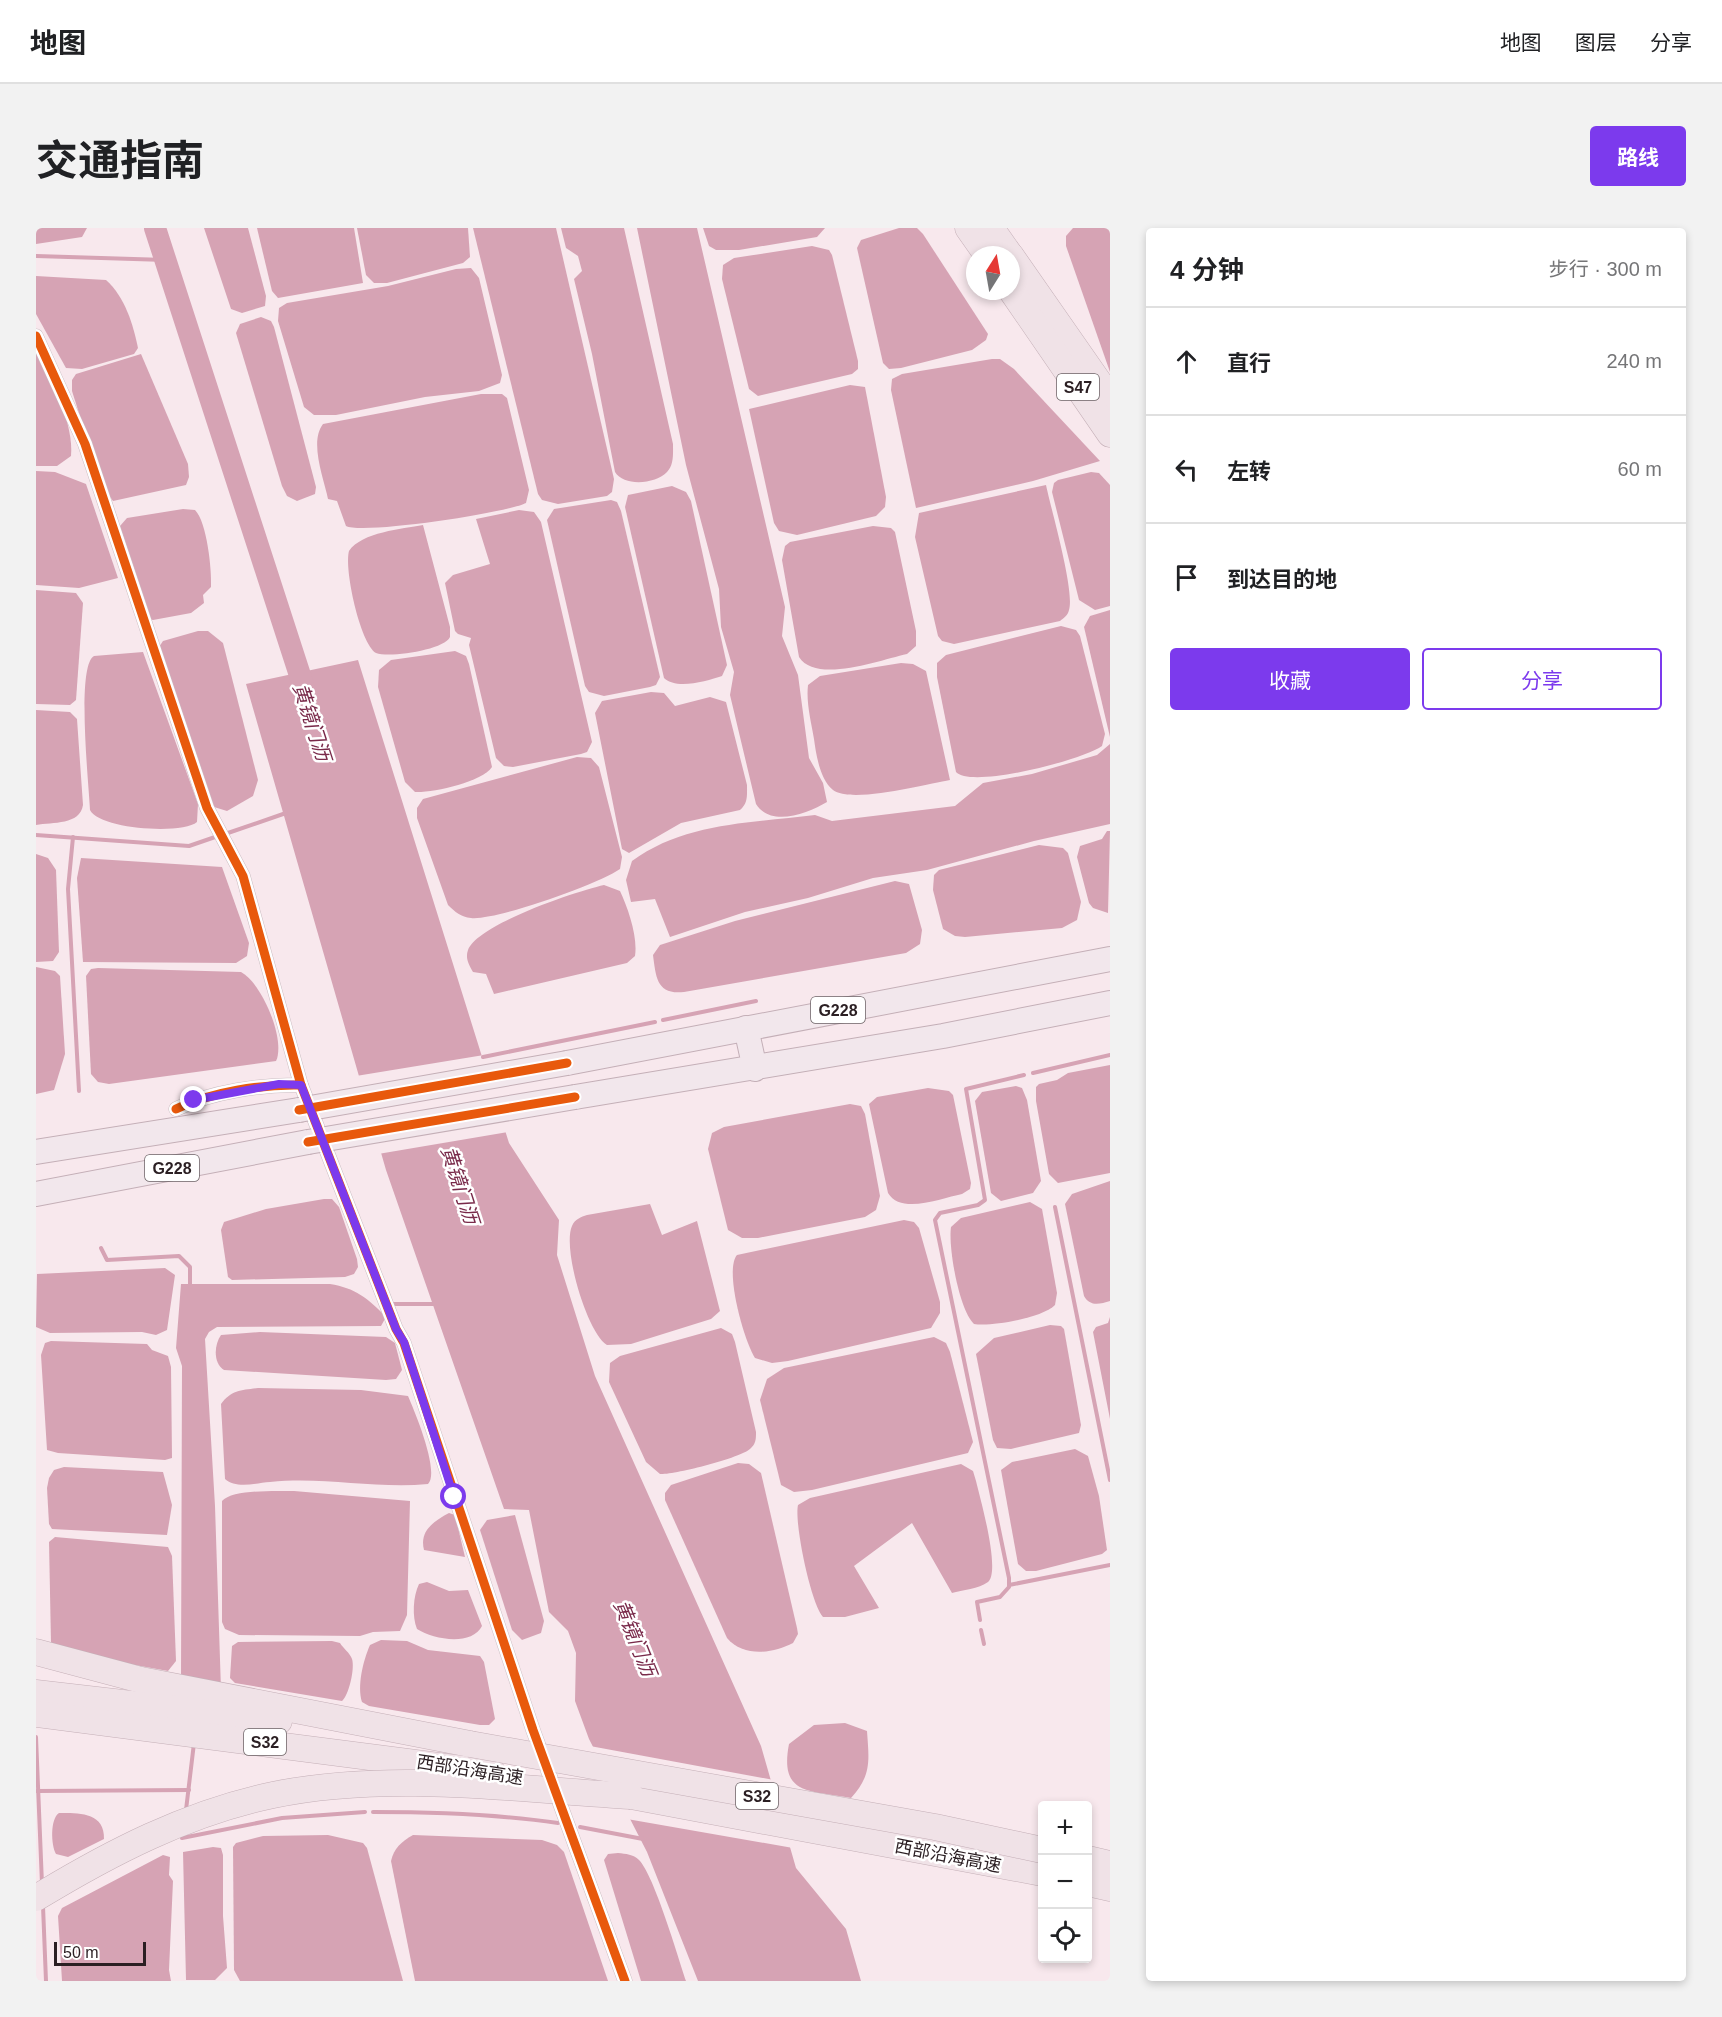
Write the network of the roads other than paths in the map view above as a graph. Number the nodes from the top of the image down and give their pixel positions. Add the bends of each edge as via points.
1 (968, 228) edge
2 (991, 228) edge
3 (981, 246) edge
4 (1004, 246) edge
5 (1020, 273) edge
6 (1020, 299) edge
7 (1054, 335) junction
8 (36, 336) edge
9 (1110, 398) edge
10 (1110, 434) edge
11 (1110, 959) edge
12 (1110, 1003) edge
13 (746, 1028) junction
14 (755, 1069) junction
15 (301, 1085) junction
16 (176, 1109) dead end
17 (36, 1152) edge
18 (36, 1194) edge
19 (36, 1652) edge
20 (36, 1693) edge
21 (36, 1714) edge
22 (470, 1744) junction
23 (631, 1796) junction
24 (1038, 1849) edge
25 (1092, 1860) edge
26 (1110, 1864) edge
27 (1038, 1872) edge
28 (1092, 1884) edge
29 (1110, 1888) edge
30 (36, 1898) edge
31 (625, 1981) edge

1 - 3 highway
2 - 4 highway, S47
5 - 7 highway, S47
6 - 7 highway, S47
7 - 9 highway, S47
7 - 10 highway, S47
8 - 15 street via 85,444 207,808 243,876
11 - 13 highway, G228
12 - 14 highway, G228
13 - 14 highway
13 - 17 highway, G228, bridge via 299,1110
14 - 18 highway, G228, bridge via 308,1142
15 - 16 street via 279,1084 194,1100
15 - 31 street via 404,1342 533,1730
19 - 22 highway via 141,1680
20 - 22 highway, 西部沿海高速 / S32
21 - 23 highway, 西部沿海高速 / S32, bridge via 362,1754
22 - 24 highway, 西部沿海高速 / S32, bridge via 935,1827
23 - 27 highway, 西部沿海高速 / S32
23 - 30 highway, bridge via 406,1784 342,1786 272,1795 173,1826 109,1854
25 - 26 highway
28 - 29 highway

